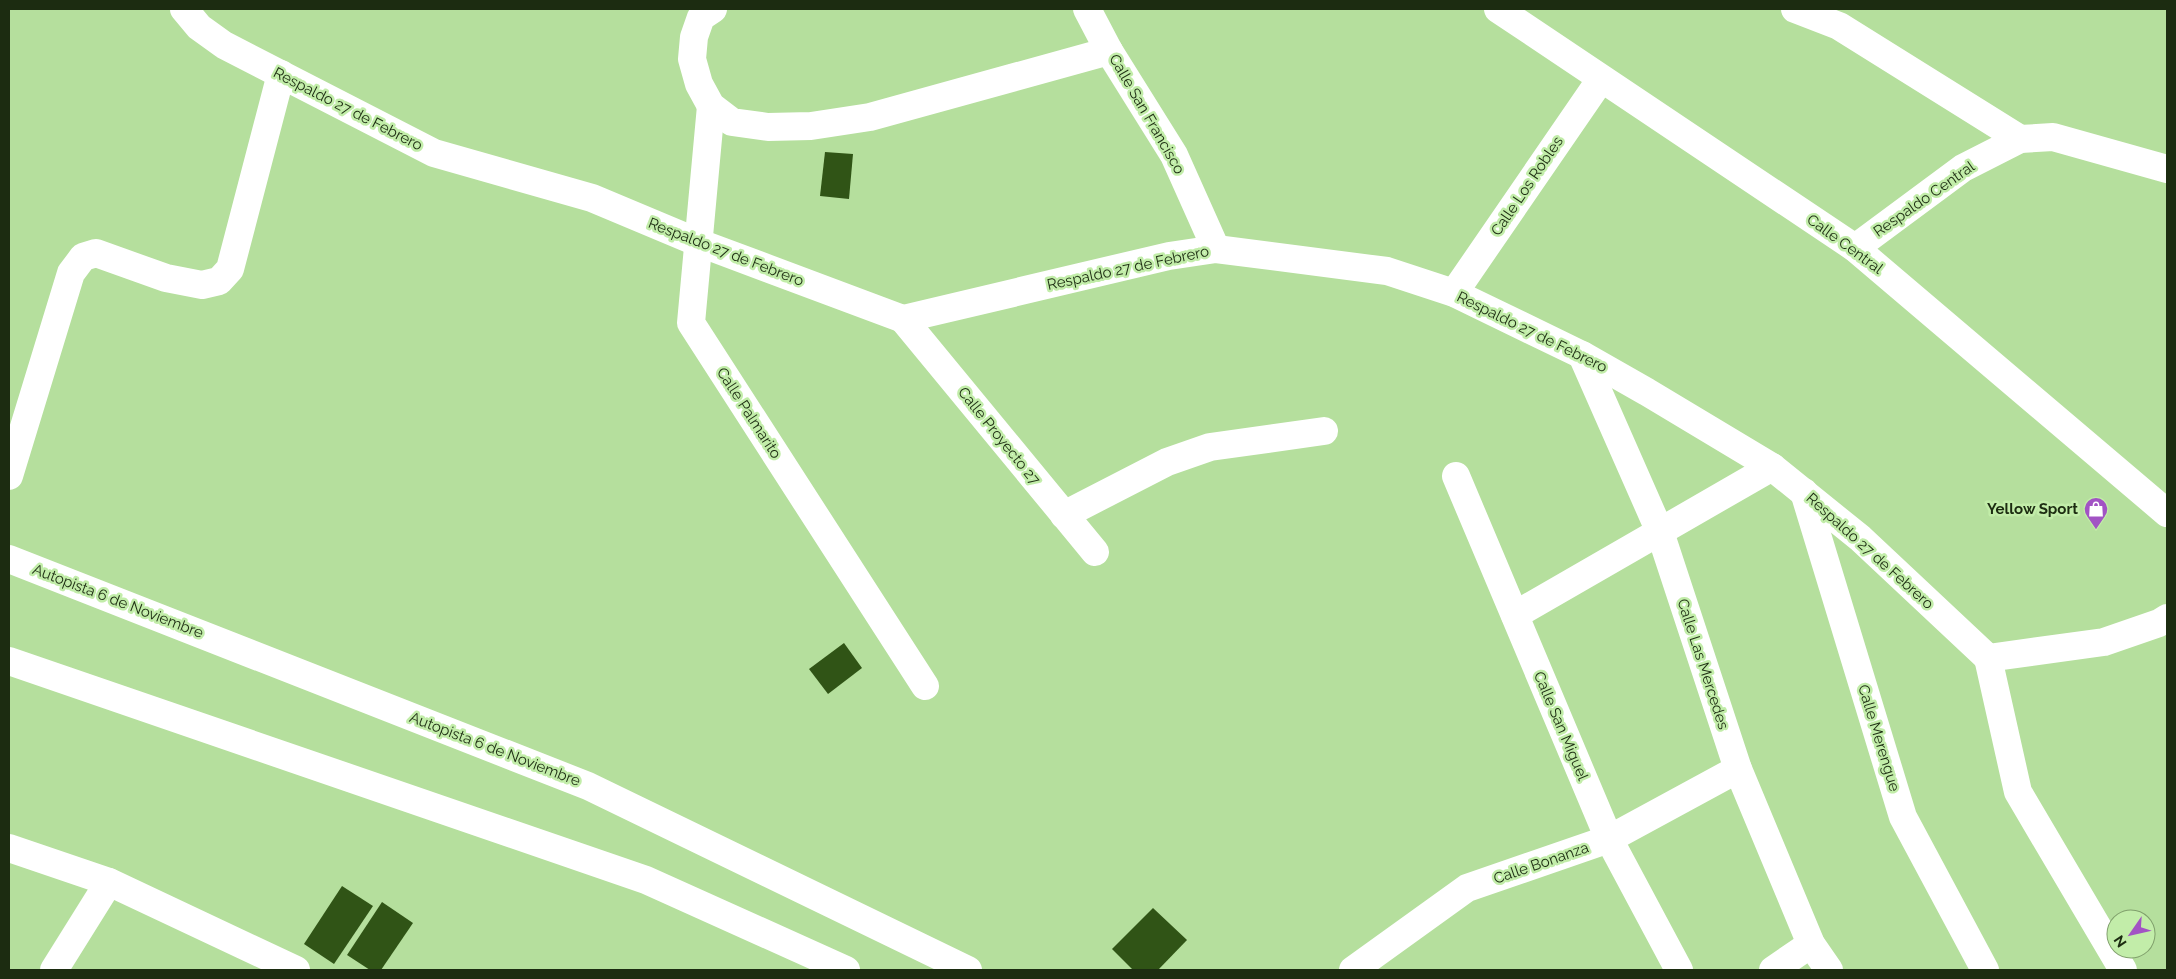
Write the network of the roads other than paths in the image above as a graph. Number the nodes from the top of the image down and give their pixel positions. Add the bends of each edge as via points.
1 (184, 9) edge
2 (713, 9) edge
3 (1087, 9) edge
4 (1498, 9) edge
5 (1796, 9) edge
6 (1110, 51) junction
7 (281, 74) junction
8 (1601, 79) junction
9 (711, 106) junction
10 (2020, 139) junction
11 (2167, 169) edge
12 (697, 242) junction
13 (1855, 248) junction
14 (1216, 249) junction
15 (1454, 293) junction
16 (903, 319) junction
17 (1582, 355) junction
18 (1324, 431) dead end
19 (1772, 467) junction
20 (9, 476) edge
21 (1456, 476) dead end
22 (1804, 492) junction
23 (2167, 513) edge
24 (1064, 514) junction
25 (1660, 532) junction
26 (1095, 552) dead end
27 (9, 558) edge
28 (1515, 616) junction
29 (2164, 625) edge
30 (1988, 658) junction
31 (9, 661) edge
32 (925, 686) dead end
33 (1738, 768) junction
34 (1609, 839) junction
35 (9, 848) edge
36 (109, 882) junction
37 (1811, 944) junction
38 (839, 968) edge
39 (54, 970) edge
40 (296, 970) edge
41 (968, 970) edge
42 (1353, 970) edge
43 (1679, 970) edge
44 (1773, 970) edge
45 (1829, 970) edge
46 (1985, 970) edge
47 (2123, 970) edge

1 - 7 main road, Respaldo 27 de Febrero via 199,27 224,45
2 - 9 main road via 700,18 692,59 699,84
3 - 6 main road, Calle San Francisco
4 - 8 main road, Calle Central
5 - 10 main road via 1839,26
6 - 9 main road via 870,116 811,126 768,127 732,122
6 - 14 main road, Calle San Francisco via 1174,155
7 - 12 main road, Respaldo 27 de Febrero via 434,152 592,198
7 - 20 main road via 230,269 219,280 202,285 166,278 96,254 83,257 71,273
8 - 13 main road, Calle Central
8 - 15 main road, Calle Los Robles
9 - 12 main road, Calle Palmarito
10 - 11 main road, Respaldo Central via 2053,137
10 - 13 main road, Respaldo Central via 1963,168
12 - 16 main road, Respaldo 27 de Febrero
12 - 32 main road, Calle Palmarito via 691,323
13 - 23 main road, Calle Central
14 - 15 main road, Respaldo 27 de Febrero via 1387,271
14 - 16 main road, Respaldo 27 de Febrero via 1159,259
15 - 17 main road, Respaldo 27 de Febrero
16 - 24 main road, Calle Proyecto 27
17 - 19 main road, Respaldo 27 de Febrero
17 - 25 main road, Calle Las Mercedes
18 - 24 main road via 1210,447 1168,462
19 - 22 main road, Respaldo 27 de Febrero
19 - 25 main road
21 - 28 main road, Calle San Miguel
22 - 30 main road, Respaldo 27 de Febrero via 1860,538
22 - 46 main road, Calle Merengue via 1903,817
24 - 26 main road, Calle Proyecto 27
25 - 28 main road
25 - 33 main road, Calle Las Mercedes
27 - 41 main road, Autopista 6 de Noviembre via 588,786
28 - 34 main road, Calle San Miguel
29 - 30 main road via 2104,642
30 - 47 main road via 2018,792
31 - 38 main road via 646,880
33 - 34 main road, Calle Bonanza
33 - 37 main road, Calle Las Mercedes
34 - 42 main road, Calle Bonanza via 1467,888
34 - 43 main road, Calle San Miguel
35 - 36 main road
36 - 39 main road
36 - 40 main road
37 - 44 main road
37 - 45 main road, Calle Las Mercedes

